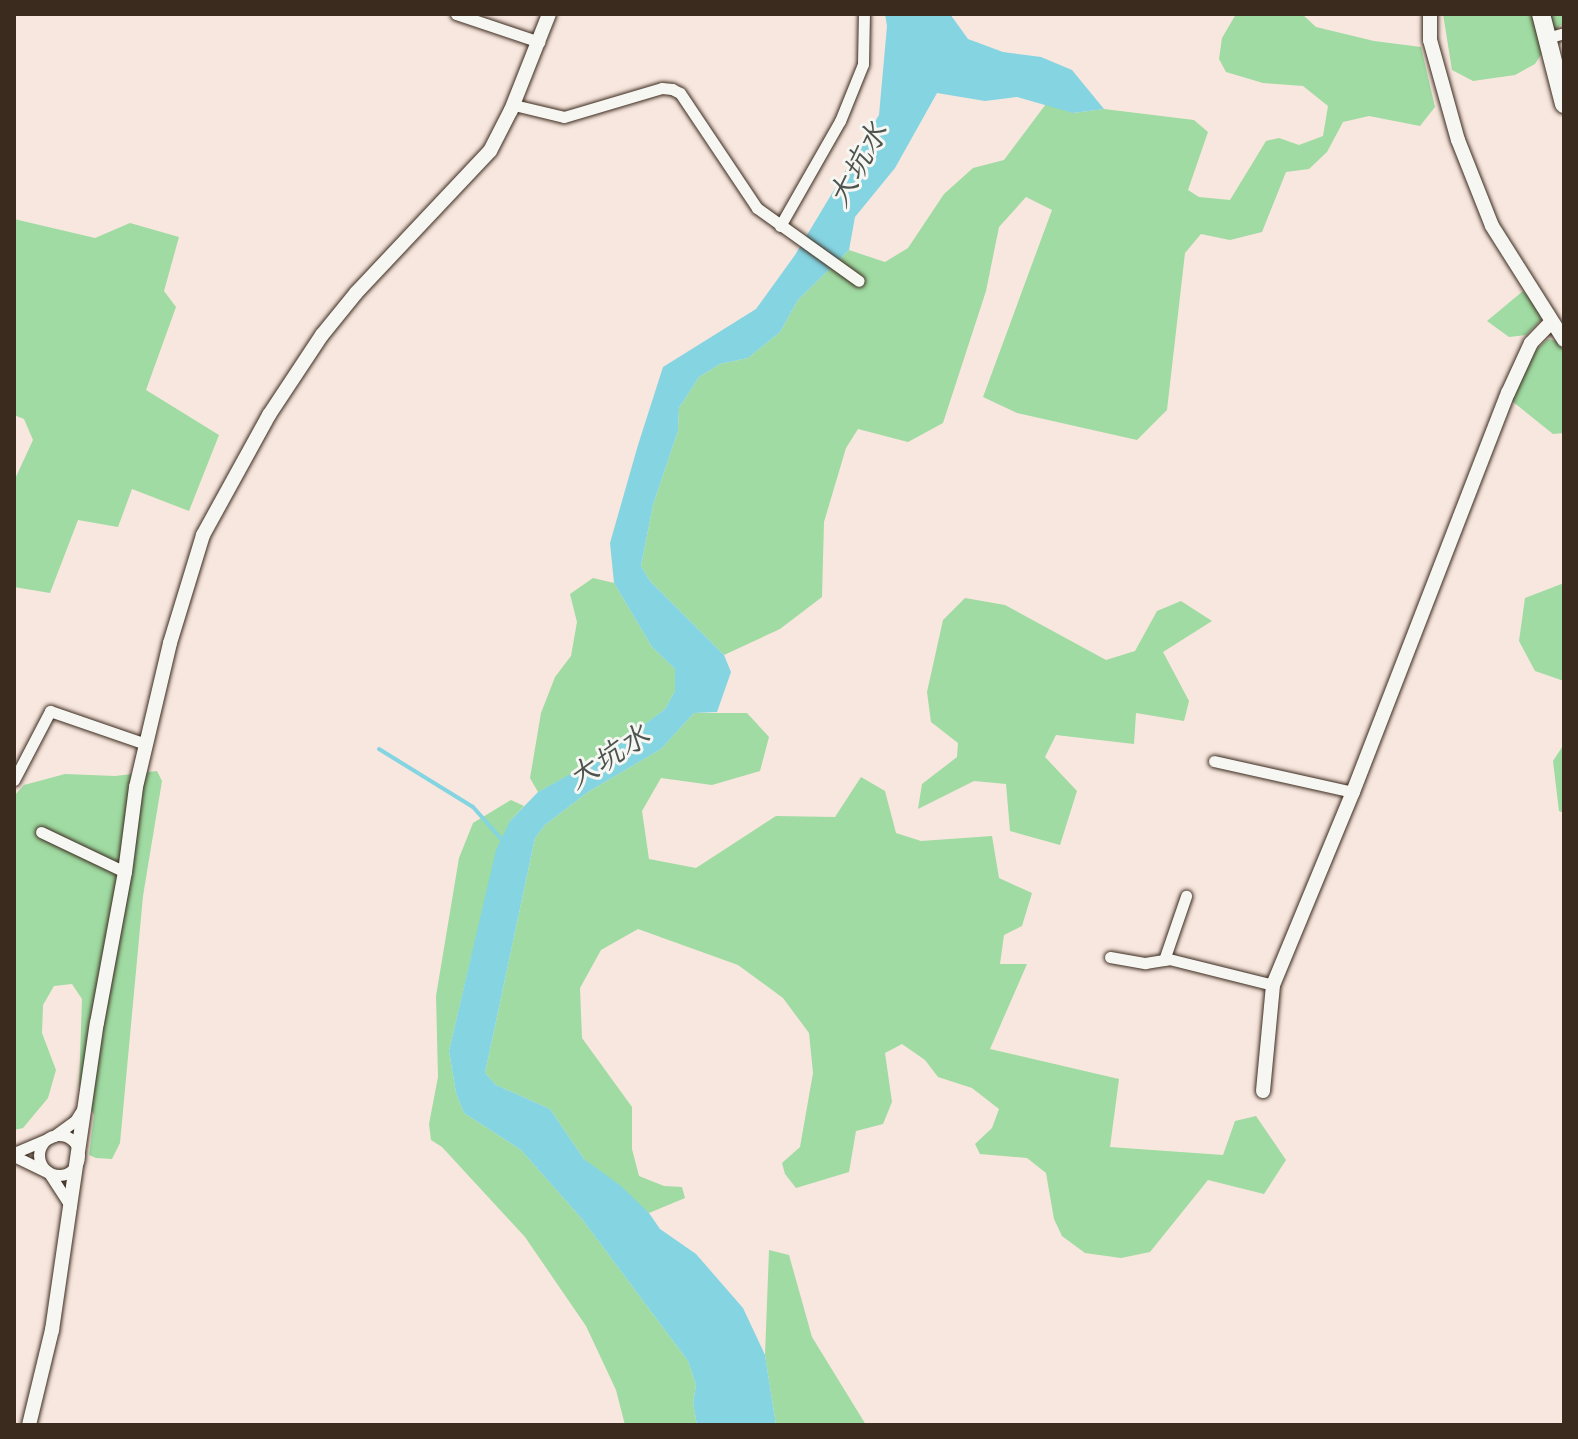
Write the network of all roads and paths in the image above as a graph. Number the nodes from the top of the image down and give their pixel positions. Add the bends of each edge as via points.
1 (456, 14) edge
2 (549, 14) edge
3 (864, 14) edge
4 (1430, 14) edge
5 (1541, 14) edge
6 (1556, 36) edge
7 (539, 42) junction
8 (1564, 104) edge
9 (514, 105) junction
10 (780, 226) junction
11 (859, 281) dead end
12 (1551, 322) junction
13 (1564, 340) edge
14 (146, 744) junction
15 (1214, 761) dead end
16 (14, 780) edge
17 (1353, 792) junction
18 (41, 832) dead end
19 (125, 872) junction
20 (1186, 896) dead end
21 (1110, 957) dead end
22 (1164, 960) junction
23 (1273, 985) junction
24 (1263, 1091) dead end
25 (88, 1100) junction
26 (54, 1136) junction
27 (14, 1154) edge
28 (79, 1158) junction
29 (49, 1173) junction
30 (71, 1208) junction
31 (29, 1425) edge

1 - 7 street
2 - 7 street
3 - 10 street via 863,64 840,121
4 - 12 street via 1430,40 1458,140 1492,226
5 - 6 main road
6 - 8 main road
7 - 9 street
9 - 10 street via 564,117 672,89 680,93 757,208
9 - 14 street via 490,151 356,293 269,415 203,535
10 - 11 street
12 - 13 street
12 - 17 street via 1531,343 1508,393
14 - 16 street via 50,711
14 - 19 street
15 - 17 street
17 - 23 street
18 - 19 street
19 - 25 street
20 - 22 street
21 - 22 street via 1145,963
22 - 23 street
23 - 24 street
25 - 26 street via 75,1121
25 - 28 street
26 - 27 street
26 - 28 street via 69,1138
26 - 29 street via 39,1153
27 - 29 street
28 - 29 street via 71,1171
28 - 30 street
29 - 30 street
30 - 31 street via 52,1330

